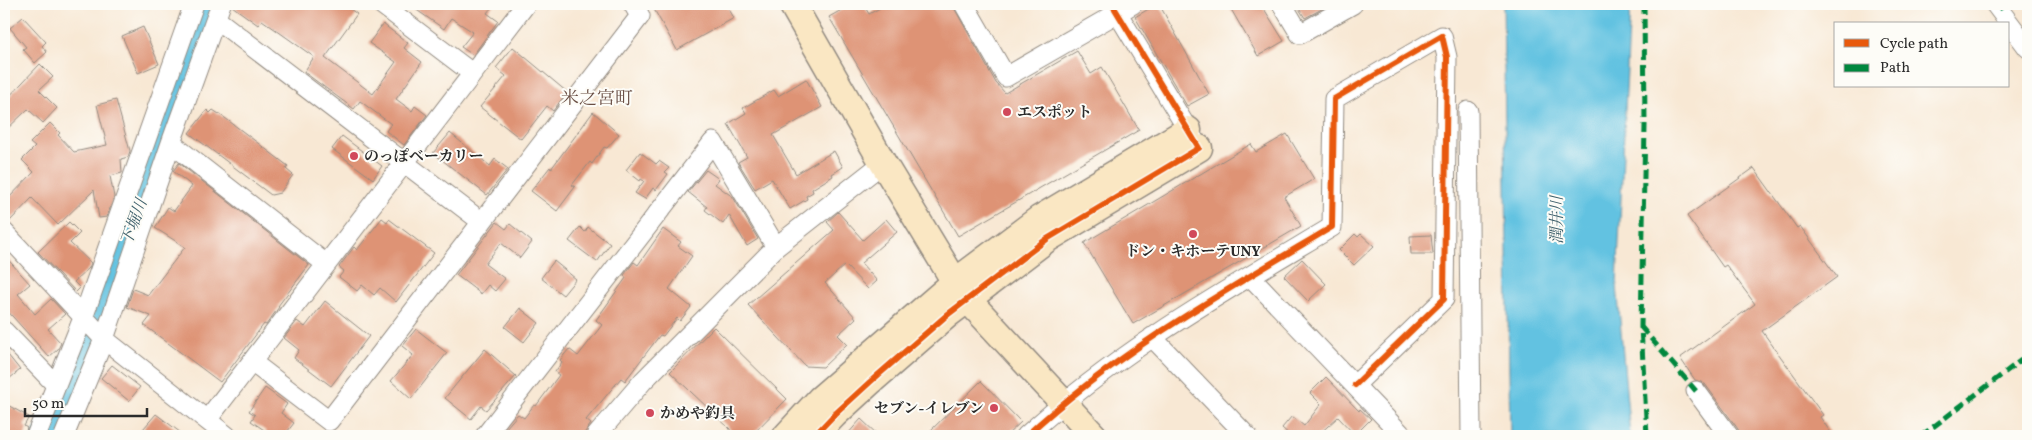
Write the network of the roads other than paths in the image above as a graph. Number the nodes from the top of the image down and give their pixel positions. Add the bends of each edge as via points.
1 (194, 4) edge
2 (381, 4) edge
3 (526, 4) edge
4 (633, 4) edge
5 (792, 4) edge
6 (964, 4) edge
7 (1282, 4) edge
8 (1353, 4) edge
9 (1995, 4) edge
10 (1121, 7) edge
11 (218, 11) edge
12 (2008, 22) edge
13 (2010, 24) edge
14 (2028, 48) edge
15 (472, 73) junction
16 (1468, 111) dead end
17 (1193, 139) joint
18 (171, 143) junction
19 (404, 164) junction
20 (883, 164) junction
21 (482, 222) junction
22 (4, 232) edge
23 (776, 247) junction
24 (326, 264) junction
25 (1250, 276) junction
26 (962, 291) junction
27 (83, 318) junction
28 (4, 331) edge
29 (1152, 337) junction
30 (103, 338) junction
31 (252, 362) junction
32 (56, 385) junction
33 (1355, 385) junction
34 (1696, 391) dead end
35 (1062, 403) junction
36 (207, 420) junction
37 (36, 436) edge
38 (64, 436) edge
39 (227, 436) edge
40 (485, 436) edge
41 (596, 436) edge
42 (786, 436) edge
43 (814, 436) edge
44 (1026, 436) edge
45 (1094, 436) edge
46 (1247, 436) edge
47 (1403, 436) edge
48 (1471, 436) edge
49 (1729, 436) edge

1 - 27 street
2 - 15 street
3 - 15 street
4 - 21 street via 640,16
5 - 20 street
6 - 10 street via 1006,77
7 - 8 street via 1300,34
9 - 12 street
10 - 17 street
11 - 18 street
11 - 19 street
13 - 14 street
15 - 19 street
16 - 48 street
17 - 26 street via 1040,219
18 - 24 street
18 - 30 street
19 - 21 street
19 - 24 street
20 - 23 street
20 - 26 street
21 - 31 street via 329,421
22 - 27 street
23 - 40 street via 713,142
23 - 41 street via 643,381
24 - 31 street
25 - 29 street
25 - 33 street
25 - 33 street via 1332,227 1334,99 1442,36 1447,57 1444,299
26 - 35 street
26 - 42 street via 820,399
26 - 43 street via 947,315
27 - 30 street
27 - 32 street
28 - 32 street
29 - 35 street
29 - 46 street
30 - 36 street
30 - 38 street
31 - 36 street
32 - 37 street
33 - 47 street
34 - 49 street
35 - 44 street
35 - 45 street
36 - 39 street

